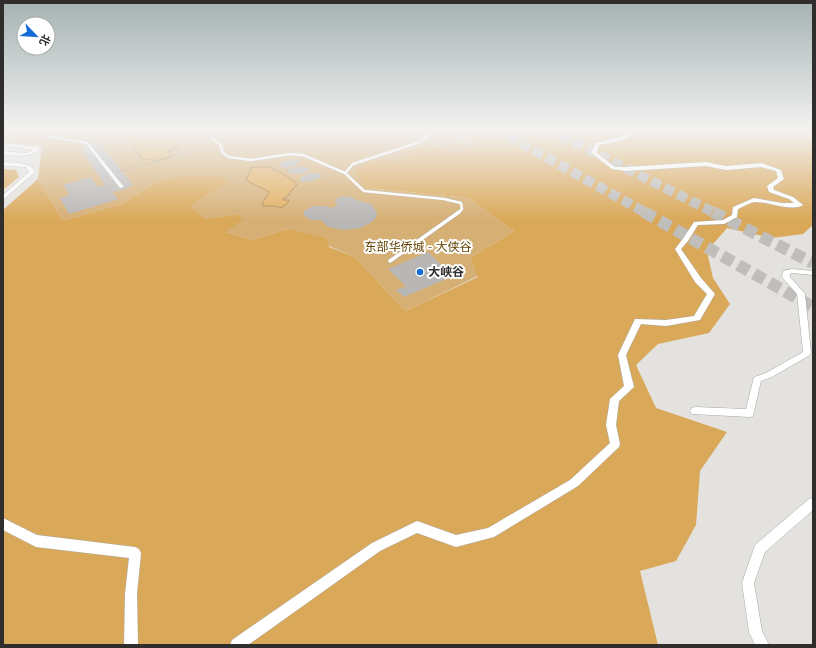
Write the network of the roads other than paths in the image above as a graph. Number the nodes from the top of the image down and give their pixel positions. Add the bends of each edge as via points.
1 (99, 159) edge
2 (243, 159) edge
3 (258, 159) edge
4 (313, 159) edge
5 (368, 159) edge
6 (602, 159) edge
7 (3, 164) edge
8 (345, 173) junction
9 (122, 187) dead end
10 (3, 198) edge
11 (390, 261) dead end
12 (813, 273) edge
13 (695, 411) dead end
14 (813, 503) edge
15 (3, 524) edge
16 (131, 645) edge
17 (237, 645) edge
18 (762, 645) edge

1 - 9 street
2 - 3 lane
4 - 8 lane
5 - 8 lane via 353,164
6 - 17 street via 614,168 625,169 706,164 726,168 761,164 778,170 781,178 770,186 771,191 791,198 800,205 754,200 735,208 736,216 724,222 696,223 678,249 698,280 711,294 697,318 666,323 638,321 622,355 630,387 615,399 611,425 615,444 574,483 490,533 456,541 417,527 376,547
7 - 10 street via 27,166 32,172
8 - 11 lane via 364,191 449,200 459,202 463,206 457,215
12 - 13 street via 786,273 786,277 801,294 807,353 757,379 750,413
14 - 18 street via 760,548 748,583 756,632
15 - 16 street via 36,541 135,553 131,594

